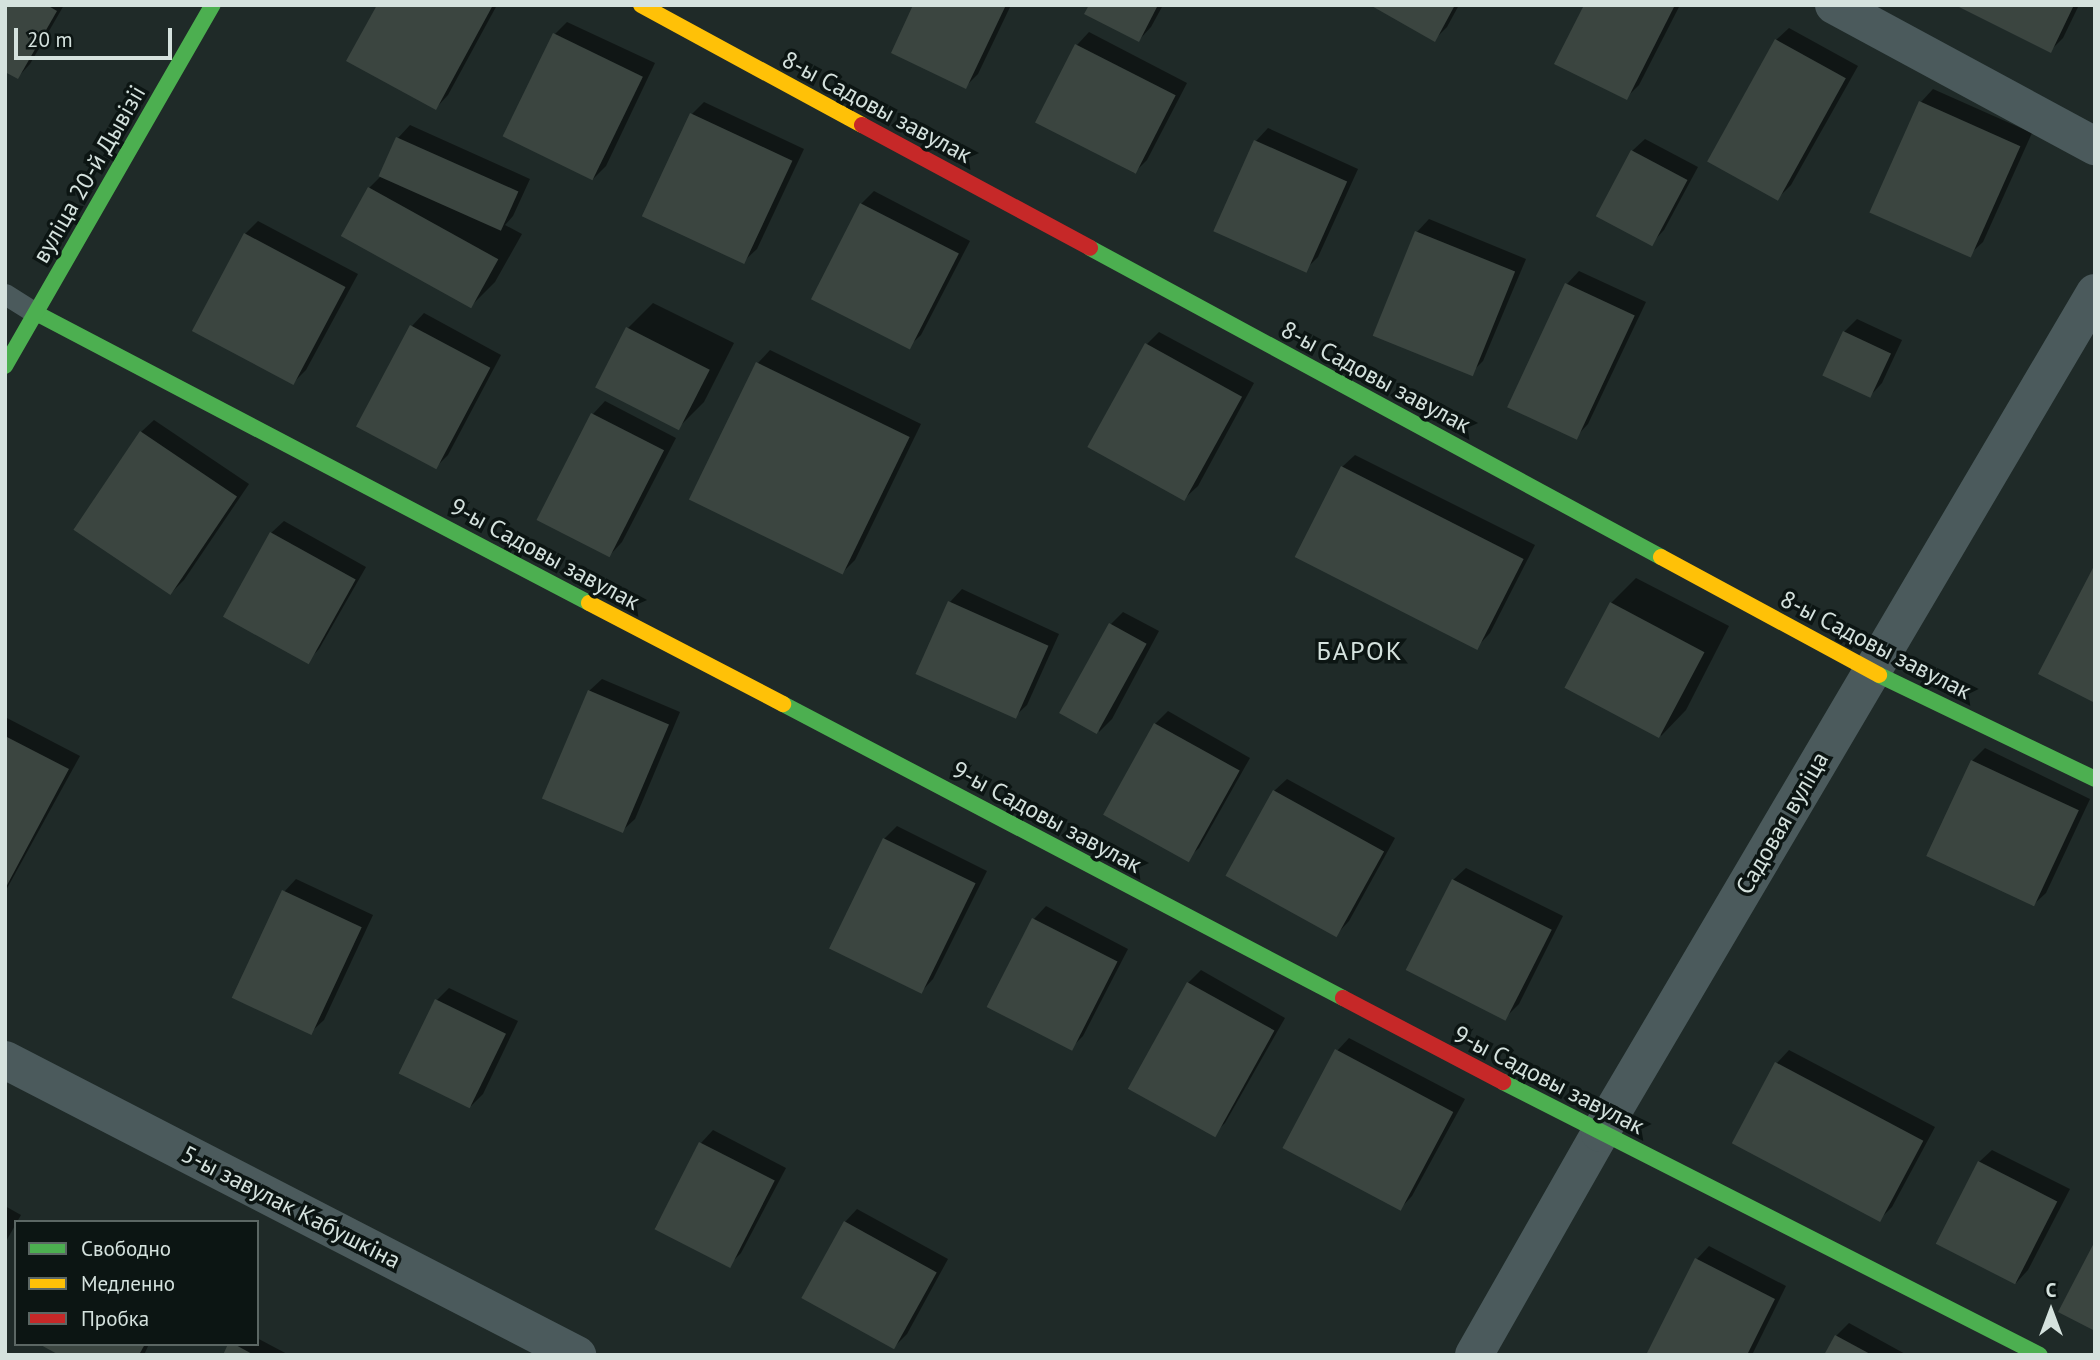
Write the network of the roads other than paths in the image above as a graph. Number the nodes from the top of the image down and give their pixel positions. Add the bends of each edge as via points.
1 (213, 5) edge
2 (641, 5) edge
3 (1835, 5) edge
4 (2095, 146) edge
5 (2095, 293) edge
6 (5, 294) edge
7 (36, 313) junction
8 (5, 366) edge
9 (1871, 671) junction
10 (2095, 779) edge
11 (5, 1060) edge
12 (1600, 1133) junction
13 (577, 1355) edge
14 (1474, 1355) edge
15 (2040, 1355) edge

1 - 7 street, вуліца 20-й Дывізіі
2 - 9 street, 8-ы Садовы завулак
3 - 4 street
5 - 9 street, Садовая вуліца
6 - 7 lane
7 - 8 street, вуліца 20-й Дывізіі
7 - 12 street, 9-ы Садовы завулак
9 - 10 street, 8-ы Садовы завулак
9 - 12 street, Садовая вуліца
11 - 13 street, 5-ы завулак Кабушкіна
12 - 14 street, Садовая вуліца
12 - 15 street, 9-ы Садовы завулак

